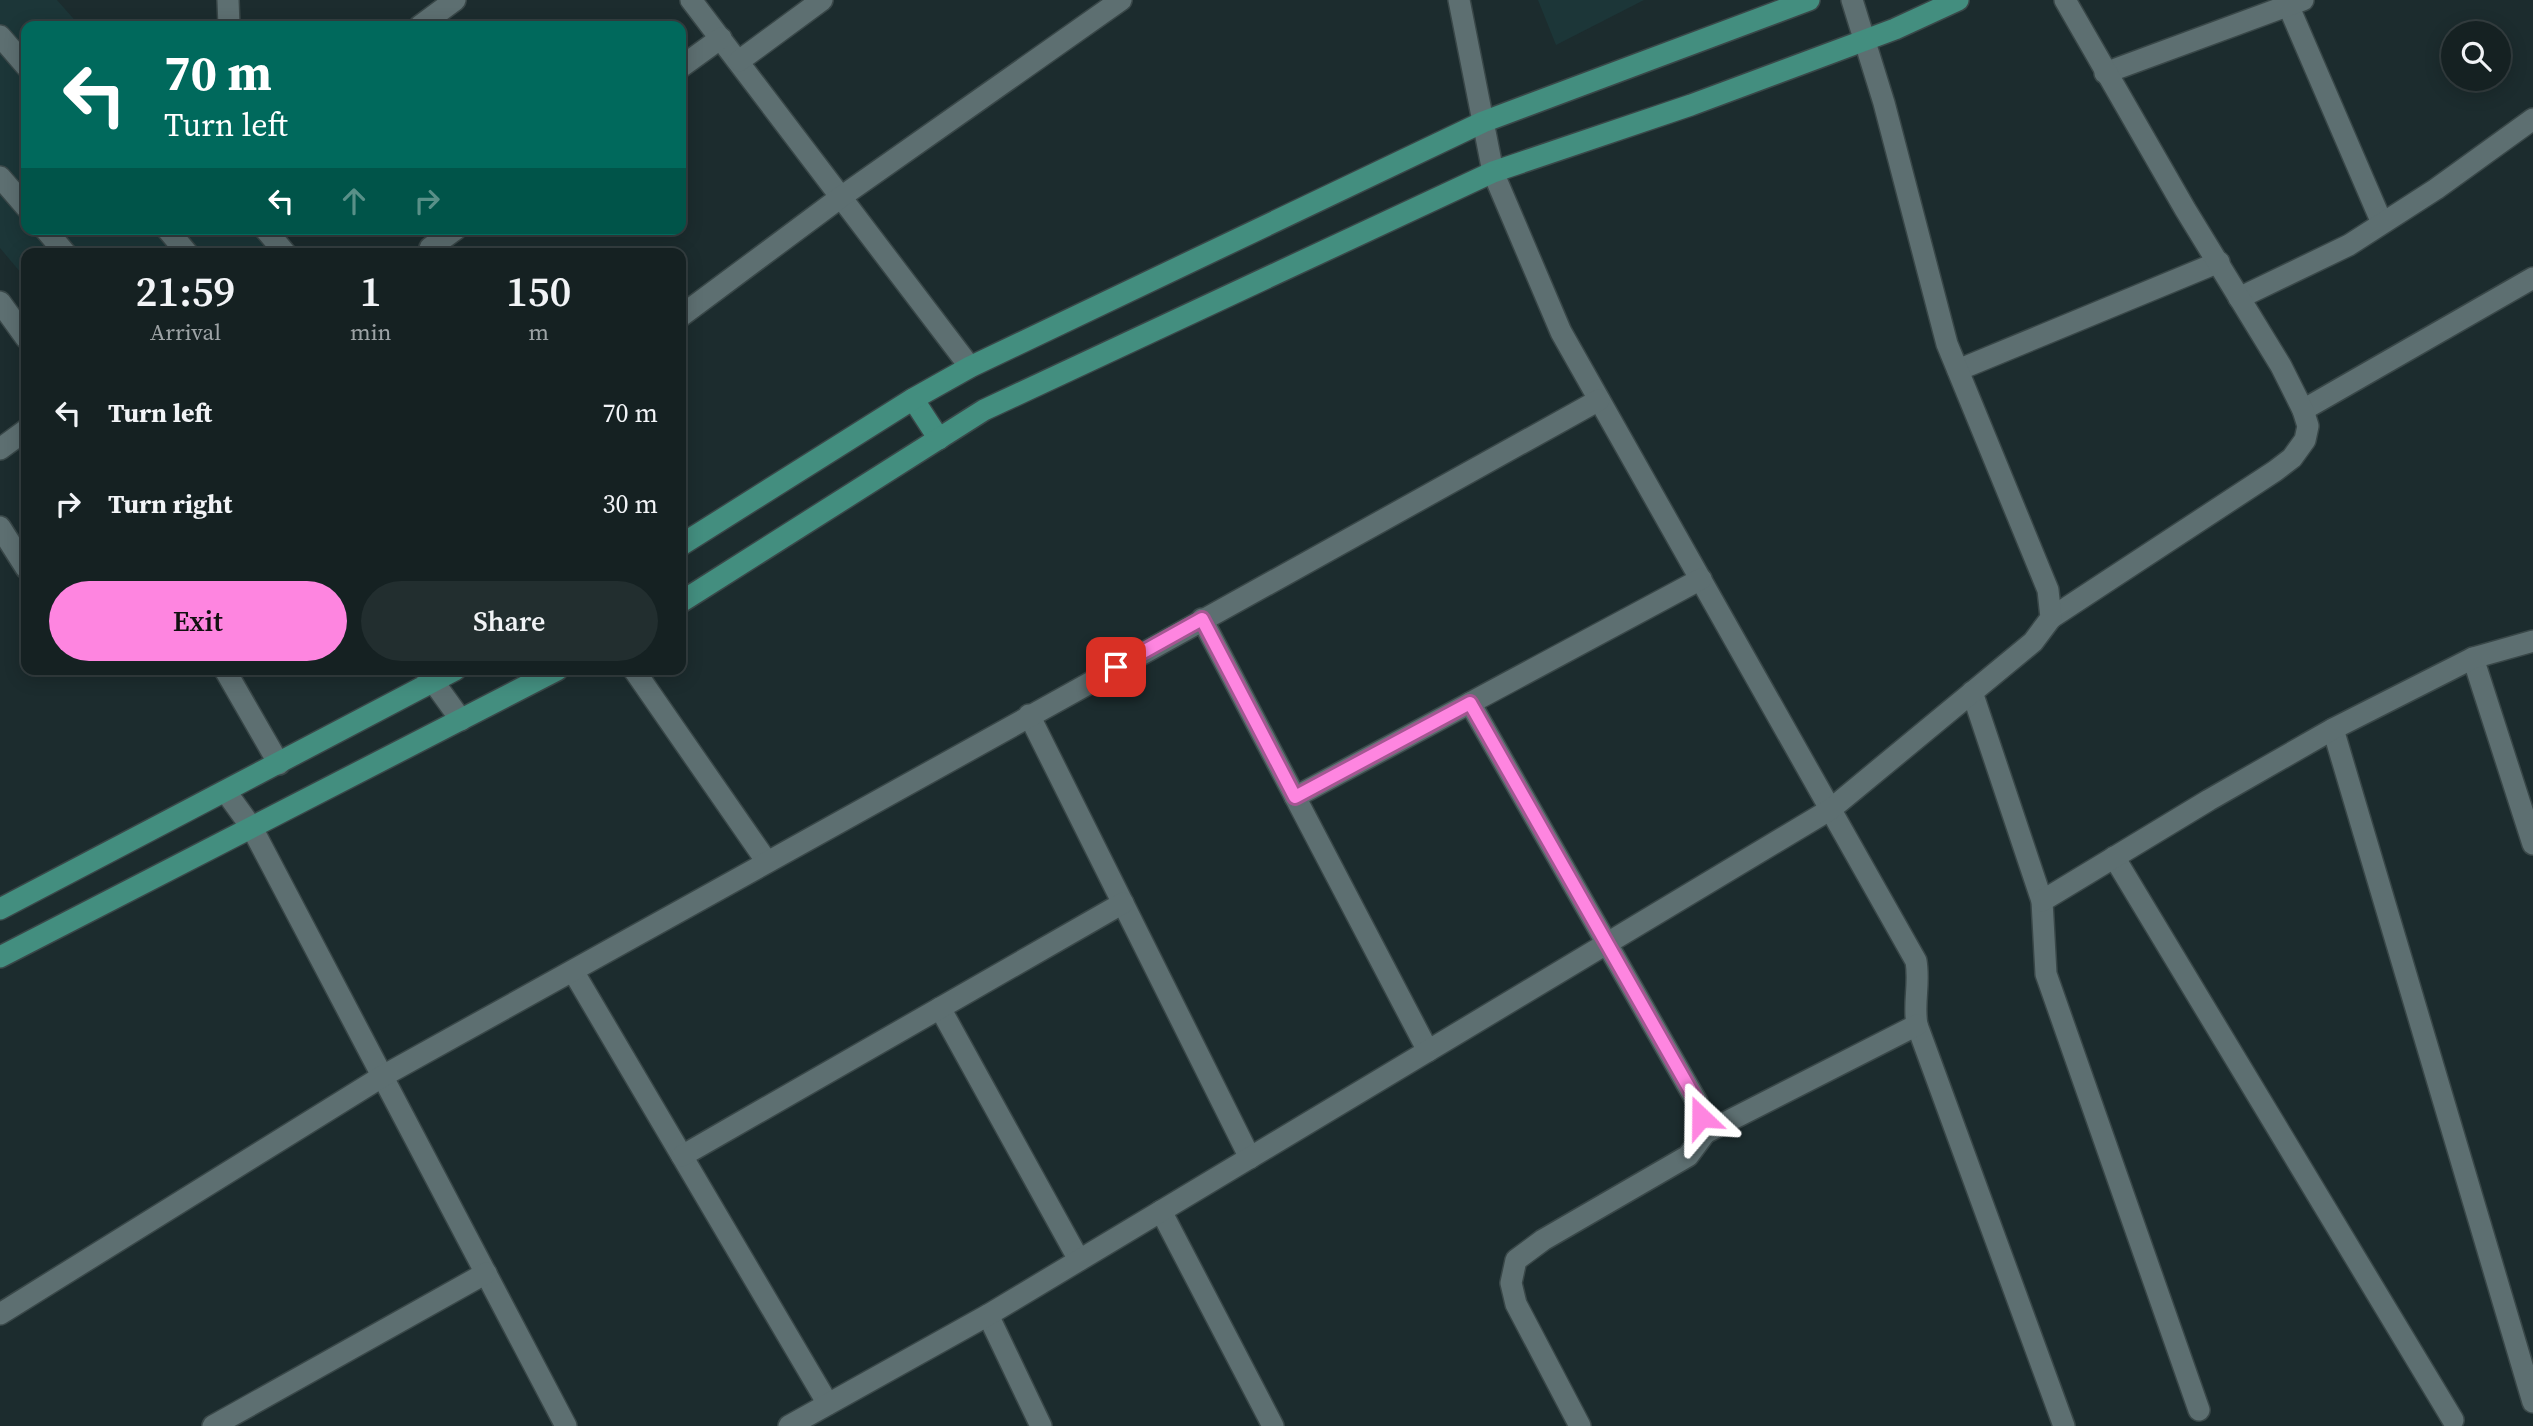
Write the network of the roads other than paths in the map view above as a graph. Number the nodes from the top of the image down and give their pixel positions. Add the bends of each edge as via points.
1 (228, 0) edge
2 (455, 0) edge
3 (691, 0) edge
4 (822, 0) edge
5 (1121, 0) edge
6 (1459, 0) edge
7 (1809, 0) edge
8 (1852, 0) edge
9 (1958, 0) edge
10 (2065, 0) edge
11 (2296, 3) edge
12 (229, 21) edge
13 (427, 21) edge
14 (0, 36) edge
15 (721, 38) junction
16 (1864, 40) junction
17 (21, 60) edge
18 (739, 61) junction
19 (686, 63) edge
20 (2105, 73) junction
21 (2533, 119) edge
22 (1483, 122) junction
23 (1493, 172) junction
24 (0, 177) edge
25 (841, 197) junction
26 (21, 201) edge
27 (2382, 223) junction
28 (448, 235) edge
29 (430, 248) dead end
30 (2219, 262) junction
31 (2533, 278) edge
32 (2239, 298) junction
33 (0, 302) edge
34 (686, 312) edge
35 (21, 331) edge
36 (971, 367) junction
37 (1958, 370) junction
38 (913, 399) junction
39 (1599, 400) junction
40 (2303, 410) junction
41 (21, 434) edge
42 (939, 439) junction
43 (0, 449) edge
44 (0, 527) edge
45 (686, 542) edge
46 (21, 560) edge
47 (1701, 579) junction
48 (686, 599) edge
49 (2051, 618) junction
50 (1202, 619) junction
51 (2533, 641) edge
52 (2473, 658) junction
53 (228, 675) edge
54 (545, 675) edge
55 (637, 675) edge
56 (429, 676) edge
57 (1972, 692) junction
58 (1470, 703) junction
59 (1029, 715) junction
60 (461, 720) junction
61 (2333, 729) junction
62 (279, 764) junction
63 (226, 792) junction
64 (1295, 797) junction
65 (1831, 809) junction
66 (252, 828) junction
67 (2533, 844) edge
68 (2113, 857) junction
69 (767, 862) junction
70 (2042, 901) junction
71 (1123, 903) junction
72 (0, 909) edge
73 (1607, 943) junction
74 (0, 957) edge
75 (573, 971) junction
76 (940, 1008) junction
77 (1917, 1025) junction
78 (1428, 1051) junction
79 (383, 1076) junction
80 (1705, 1133) junction
81 (682, 1156) junction
82 (1250, 1158) junction
83 (1161, 1211) junction
84 (1079, 1260) junction
85 (486, 1273) junction
86 (0, 1314) edge
87 (988, 1315) junction
88 (2533, 1402) edge
89 (828, 1404) junction
90 (2199, 1410) dead end
91 (2454, 1420) dead end
92 (213, 1426) edge
93 (566, 1426) edge
94 (789, 1426) edge
95 (1041, 1426) edge
96 (1273, 1426) edge
97 (1580, 1426) edge
98 (2063, 1426) edge

1 - 12 street
2 - 13 street
3 - 15 street
4 - 18 street
5 - 25 street
6 - 22 street
7 - 22 main road
8 - 16 street
9 - 16 main road
10 - 20 street
11 - 20 street
11 - 27 street
14 - 17 street
15 - 18 street
15 - 19 street
16 - 23 main road via 1691,106
16 - 37 street
18 - 25 street
20 - 30 street
21 - 27 street
22 - 23 street
22 - 36 main road
23 - 39 street via 1561,332
23 - 42 main road via 984,410
24 - 26 street
25 - 34 street
25 - 36 street
27 - 32 street via 2349,245
28 - 29 street
30 - 32 street
30 - 37 street
31 - 40 street
32 - 40 street
33 - 35 street
36 - 38 main road
37 - 49 street via 2048,590
38 - 42 main road
38 - 45 main road
39 - 47 street
39 - 50 street
40 - 49 street via 2308,426 2305,440 2292,458
41 - 43 street
42 - 48 main road
44 - 46 street
47 - 58 street
47 - 65 street
49 - 57 street via 2033,642
50 - 59 street
50 - 64 street
51 - 52 street
52 - 61 street
52 - 67 street
53 - 62 street
54 - 60 main road
55 - 69 street
56 - 60 street
56 - 62 main road
57 - 65 street
57 - 70 street
58 - 64 street
58 - 73 street
59 - 69 street
59 - 71 street
60 - 66 main road
61 - 68 street
61 - 88 street
62 - 63 main road
63 - 66 street
63 - 72 main road
64 - 78 street
65 - 73 street
65 - 77 street via 1916,961
66 - 74 main road
66 - 79 street
68 - 70 street
68 - 91 street
69 - 75 street
70 - 90 street via 2046,974
71 - 76 street
71 - 82 street
73 - 78 street
73 - 80 street via 1697,1102
75 - 79 street
75 - 81 street
76 - 81 street
76 - 84 street
77 - 80 street
77 - 98 street
78 - 82 street
79 - 85 street
79 - 86 street
80 - 97 street via 1688,1156 1516,1260 1511,1283 1516,1304
81 - 89 street
82 - 83 street
83 - 84 street
83 - 96 street
84 - 87 street
85 - 92 street
85 - 93 street
87 - 89 street
87 - 95 street
89 - 94 street

